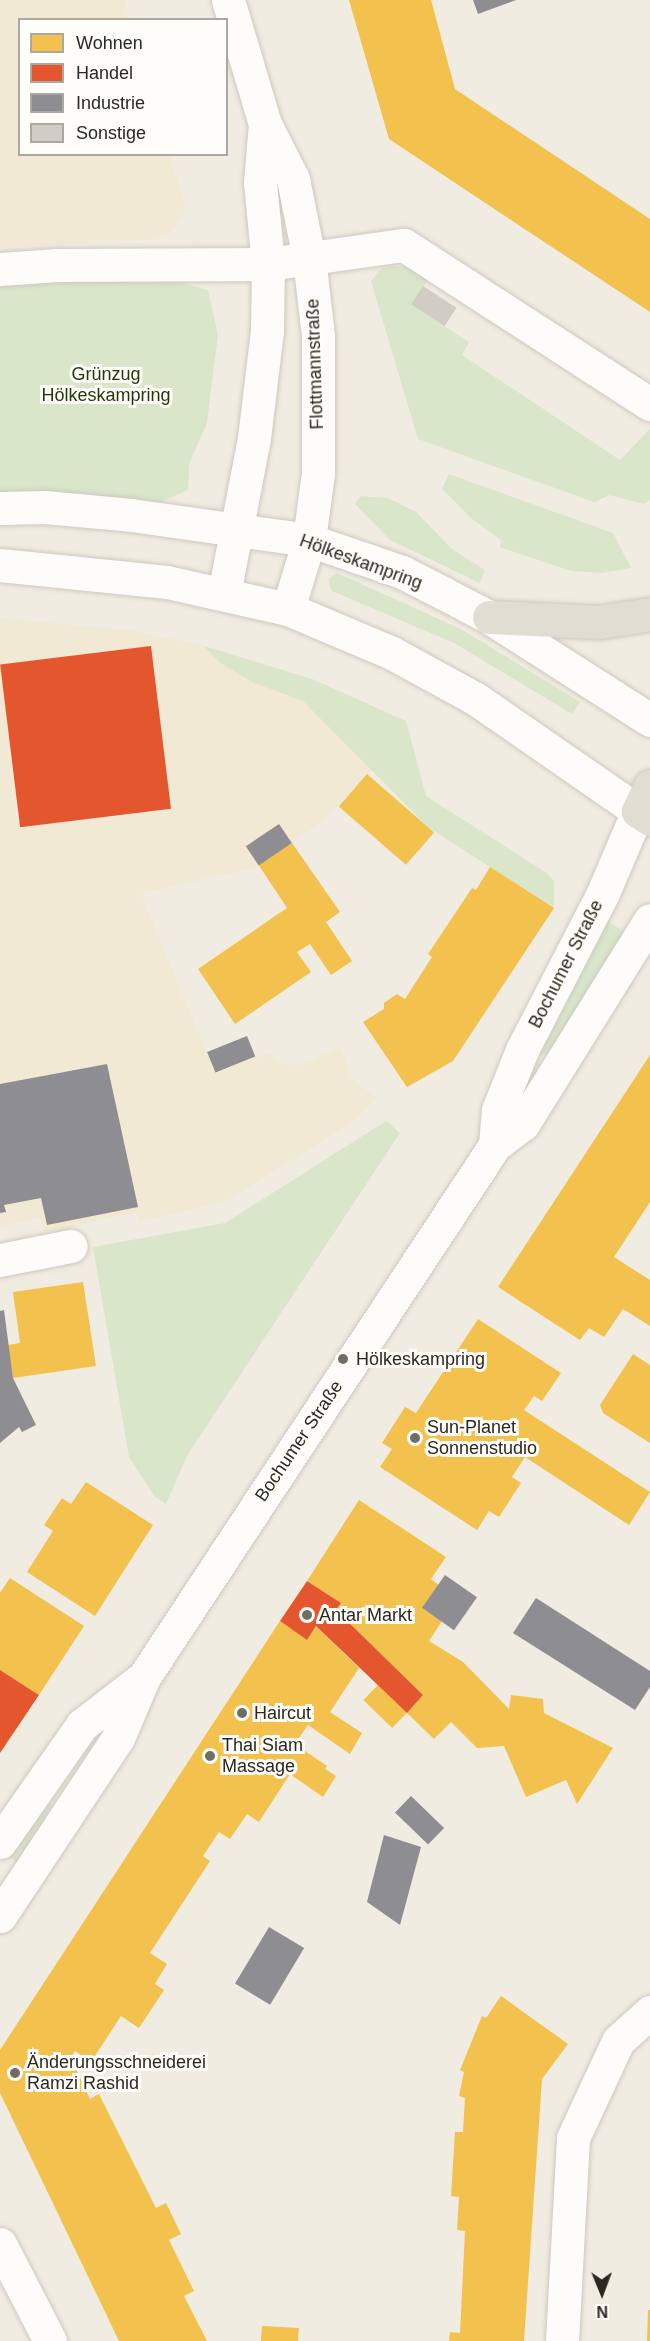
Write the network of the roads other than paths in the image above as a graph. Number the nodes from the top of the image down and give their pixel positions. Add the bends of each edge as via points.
1 (228, 0) edge
2 (265, 124) junction
3 (309, 258) junction
4 (267, 264) junction
5 (0, 269) edge
6 (650, 404) edge
7 (0, 508) edge
8 (238, 528) junction
9 (309, 540) junction
10 (0, 565) edge
11 (224, 594) junction
12 (288, 609) junction
13 (650, 614) edge
14 (489, 617) junction
15 (650, 720) edge
16 (646, 805) edge
17 (650, 920) edge
18 (495, 1145) junction
19 (71, 1246) dead end
20 (0, 1260) edge
21 (144, 1677) junction
22 (0, 1842) edge
23 (0, 1916) edge
24 (650, 2012) edge
25 (0, 2244) edge
26 (50, 2341) edge
27 (562, 2341) edge

1 - 2 street, Flottmannstraße
2 - 3 street, Flottmannstraße via 293,179
2 - 4 street, Flottmannstraße via 260,182
3 - 4 street
3 - 6 street via 404,244
3 - 9 street, Flottmannstraße via 318,336 318,439
4 - 5 street
4 - 8 street, Flottmannstraße via 267,331 255,438
7 - 8 street, Hölkeskampring via 110,513
8 - 9 street, Hölkeskampring
8 - 11 street, Flottmannstraße
9 - 12 street, Flottmannstraße
9 - 14 street, Hölkeskampring via 402,572
10 - 11 street via 77,570
11 - 12 street
12 - 16 street via 392,653 476,699
13 - 14 main road via 589,623
14 - 15 street, Hölkeskampring
16 - 18 street, Bochumer Straße via 522,1050 498,1110
17 - 18 street, Bochumer Straße via 523,1124
18 - 21 street, Bochumer Straße
19 - 20 street
21 - 22 street, Bochumer Straße via 82,1725
21 - 23 street, Bochumer Straße via 118,1738
24 - 27 street via 618,2041 573,2138
25 - 26 street

